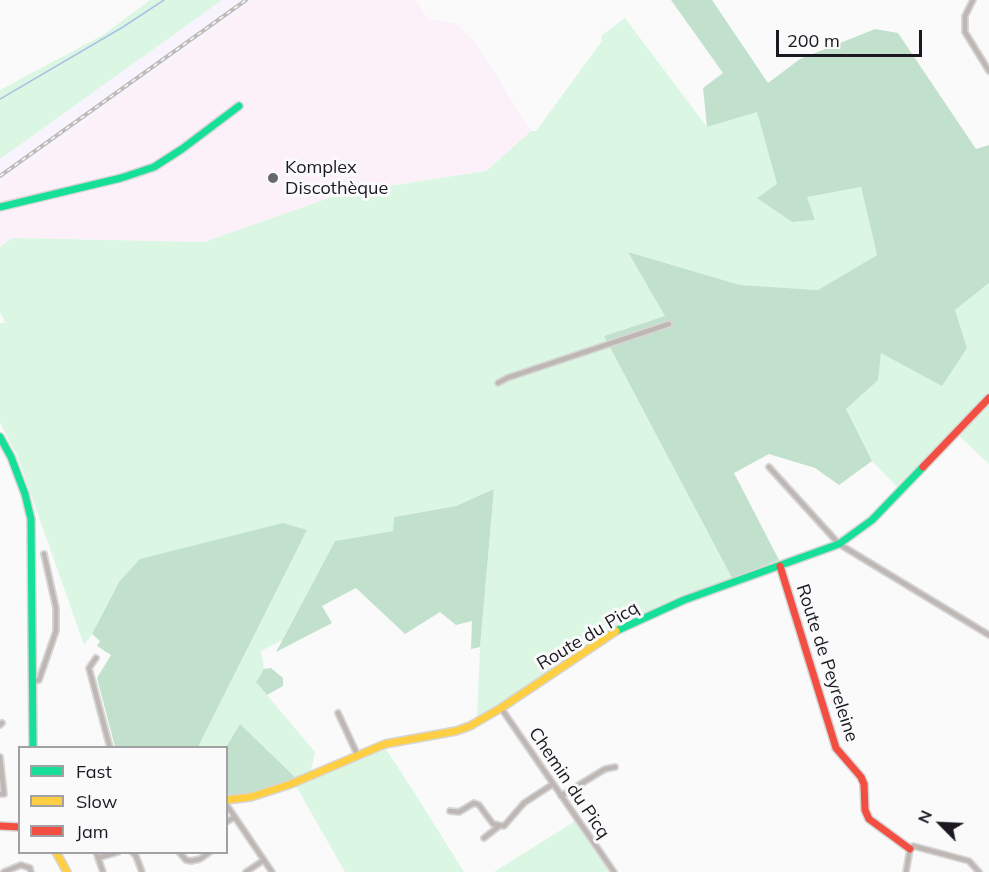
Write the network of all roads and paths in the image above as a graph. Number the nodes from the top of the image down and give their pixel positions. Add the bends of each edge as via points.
1 (973, 0) edge
2 (989, 71) edge
3 (238, 106) dead end
4 (0, 207) edge
5 (669, 324) dead end
6 (498, 383) dead end
7 (989, 398) edge
8 (0, 437) edge
9 (769, 466) dead end
10 (839, 544) junction
11 (44, 554) dead end
12 (33, 562) junction
13 (46, 566) junction
14 (780, 566) junction
15 (989, 635) edge
16 (96, 657) dead end
17 (33, 681) junction
18 (501, 708) junction
19 (338, 713) dead end
20 (33, 746) edge
21 (110, 746) edge
22 (358, 756) junction
23 (0, 758) edge
24 (615, 767) dead end
25 (553, 784) junction
26 (0, 794) edge
27 (561, 796) junction
28 (228, 802) edge
29 (228, 805) edge
30 (450, 811) dead end
31 (235, 817) junction
32 (228, 821) edge
33 (18, 822) edge
34 (0, 825) edge
35 (18, 827) edge
36 (498, 827) junction
37 (484, 838) dead end
38 (910, 849) junction
39 (134, 854) edge
40 (181, 854) edge
41 (207, 854) edge
42 (59, 855) edge
43 (97, 855) edge
44 (264, 860) junction
45 (4, 872) edge
46 (31, 872) edge
47 (67, 872) edge
48 (103, 872) edge
49 (142, 872) edge
50 (246, 872) edge
51 (272, 872) edge
52 (614, 872) edge
53 (906, 872) edge
54 (979, 872) edge

1 - 2 street via 965,16 965,32
3 - 4 street via 154,167
5 - 6 street
7 - 10 street, Route du Picq via 872,520
8 - 12 street via 25,494 31,519
9 - 10 street
10 - 14 street, Route du Picq
10 - 15 street
11 - 13 street
12 - 13 street
12 - 17 street
13 - 17 street via 56,608 56,631 39,680
14 - 18 street, Route du Picq via 684,600 628,625
14 - 38 street, Route de Peyreleine via 836,748 861,777 869,819
16 - 21 street via 89,668
17 - 20 street
18 - 22 street, Route du Picq via 464,728 386,744
18 - 25 street, Chemin du Picq
19 - 22 street
22 - 28 street, Route du Picq via 291,784
23 - 26 street via 4,794
24 - 27 street via 604,769
25 - 27 street, Chemin du Picq
25 - 36 street
27 - 52 street, Chemin du Picq
29 - 31 street
30 - 36 street via 459,812 474,803
31 - 32 street
31 - 44 street
33 - 34 street
34 - 35 street
36 - 37 street
38 - 53 street
38 - 54 street via 913,846 969,861
39 - 49 street
40 - 41 street via 191,861
42 - 47 street
43 - 48 street
44 - 50 street
44 - 51 street
45 - 46 street via 21,865

